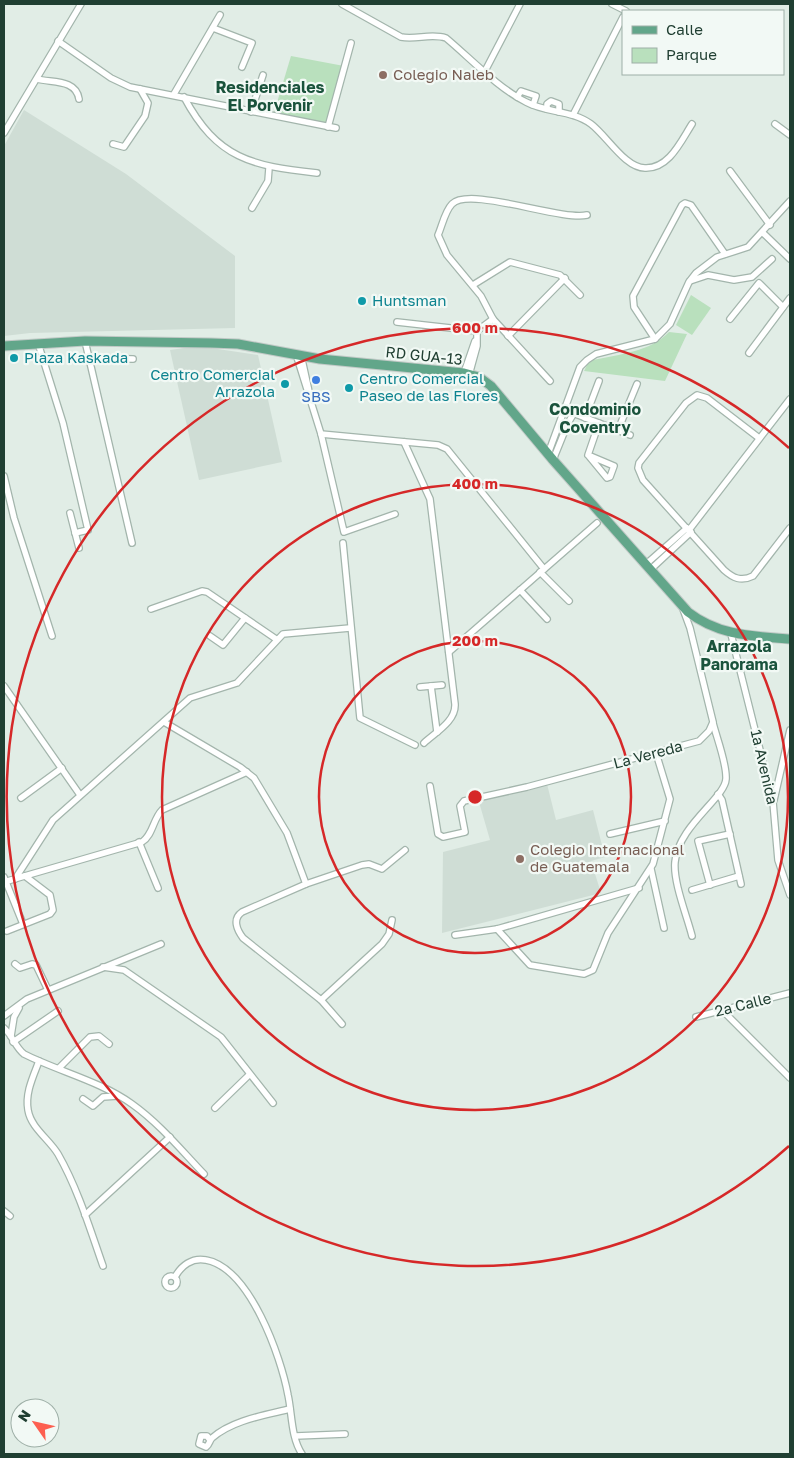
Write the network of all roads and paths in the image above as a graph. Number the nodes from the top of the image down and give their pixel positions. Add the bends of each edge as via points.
1 (81, 4) edge
2 (342, 4) edge
3 (520, 4) edge
4 (612, 4) edge
5 (624, 10) edge
6 (220, 15) dead end
7 (622, 19) edge
8 (213, 28) junction
9 (58, 41) junction
10 (352, 43) dead end
11 (242, 67) dead end
12 (485, 71) junction
13 (263, 75) dead end
14 (37, 79) junction
15 (140, 89) junction
16 (174, 94) junction
17 (184, 97) junction
18 (518, 97) junction
19 (79, 99) dead end
20 (533, 105) junction
21 (251, 112) junction
22 (573, 115) junction
23 (692, 124) dead end
24 (775, 124) dead end
25 (328, 127) junction
26 (336, 128) dead end
27 (4, 133) edge
28 (790, 135) edge
29 (113, 144) dead end
30 (269, 168) junction
31 (730, 171) dead end
32 (317, 173) dead end
33 (790, 201) edge
34 (252, 208) dead end
35 (587, 215) dead end
36 (770, 225) junction
37 (763, 233) junction
38 (725, 254) junction
39 (772, 259) dead end
40 (790, 260) edge
41 (565, 278) junction
42 (689, 282) junction
43 (472, 285) junction
44 (580, 295) dead end
45 (790, 298) edge
46 (783, 307) junction
47 (493, 319) junction
48 (730, 319) dead end
49 (397, 322) dead end
50 (477, 334) junction
51 (508, 336) junction
52 (655, 339) junction
53 (85, 341) junction
54 (38, 343) junction
55 (4, 346) edge
56 (749, 353) dead end
57 (299, 355) junction
58 (89, 358) junction
59 (133, 359) dead end
60 (467, 374) junction
61 (550, 381) dead end
62 (599, 381) dead end
63 (637, 384) dead end
64 (790, 399) edge
65 (565, 410) junction
66 (574, 413) junction
67 (586, 418) junction
68 (568, 423) junction
69 (599, 423) junction
70 (618, 430) junction
71 (556, 433) junction
72 (321, 434) junction
73 (563, 435) junction
74 (630, 435) dead end
75 (759, 438) junction
76 (404, 442) junction
77 (588, 454) junction
78 (550, 457) junction
79 (4, 476) edge
80 (70, 513) dead end
81 (395, 514) dead end
82 (597, 523) dead end
83 (790, 528) edge
84 (689, 530) junction
85 (75, 533) junction
86 (132, 543) dead end
87 (343, 543) dead end
88 (79, 548) dead end
89 (648, 568) junction
90 (542, 570) junction
91 (520, 590) junction
92 (569, 601) dead end
93 (683, 607) junction
94 (151, 609) dead end
95 (244, 618) junction
96 (547, 619) dead end
97 (350, 628) junction
98 (52, 636) dead end
99 (210, 636) dead end
100 (731, 636) junction
101 (276, 639) junction
102 (790, 639) edge
103 (449, 652) junction
104 (442, 684) dead end
105 (4, 686) edge
106 (431, 686) junction
107 (420, 687) dead end
108 (164, 722) junction
109 (713, 722) junction
110 (790, 730) edge
111 (437, 732) junction
112 (424, 743) dead end
113 (415, 745) dead end
114 (656, 753) junction
115 (62, 768) junction
116 (247, 772) junction
117 (430, 786) dead end
118 (718, 794) junction
119 (80, 795) junction
120 (21, 798) dead end
121 (773, 802) junction
122 (665, 821) junction
123 (610, 834) dead end
124 (730, 834) junction
125 (139, 842) junction
126 (405, 850) dead end
127 (651, 869) junction
128 (25, 876) junction
129 (739, 876) junction
130 (15, 879) junction
131 (5, 880) edge
132 (306, 884) junction
133 (741, 884) dead end
134 (710, 885) junction
135 (158, 888) dead end
136 (639, 888) junction
137 (692, 890) dead end
138 (790, 895) edge
139 (392, 920) dead end
140 (23, 924) junction
141 (664, 928) dead end
142 (497, 929) junction
143 (7, 931) dead end
144 (455, 936) dead end
145 (692, 936) dead end
146 (161, 944) dead end
147 (15, 964) dead end
148 (102, 967) junction
149 (48, 990) junction
150 (790, 993) edge
151 (321, 1000) junction
152 (20, 1006) junction
153 (722, 1010) junction
154 (58, 1011) dead end
155 (4, 1016) edge
156 (696, 1017) dead end
157 (342, 1024) dead end
158 (4, 1028) edge
159 (12, 1039) junction
160 (109, 1044) dead end
161 (39, 1061) junction
162 (59, 1068) junction
163 (249, 1075) junction
164 (790, 1078) edge
165 (118, 1096) junction
166 (83, 1099) dead end
167 (273, 1103) dead end
168 (215, 1108) dead end
169 (170, 1137) junction
170 (204, 1174) dead end
171 (4, 1211) edge
172 (85, 1215) junction
173 (10, 1216) dead end
174 (103, 1266) dead end
175 (175, 1277) dead end
176 (290, 1409) junction
177 (344, 1434) dead end
178 (296, 1436) junction
179 (210, 1440) dead end
180 (302, 1454) edge

1 - 9 street
2 - 12 street via 401,37 438,35 446,38
3 - 12 street
4 - 5 street
6 - 8 street
7 - 22 street
8 - 11 street via 252,43
8 - 16 street
9 - 14 street
9 - 15 street via 120,83
10 - 25 street
12 - 18 street
13 - 21 street
14 - 19 street via 69,85
14 - 27 street
15 - 16 street
15 - 29 street via 148,103 145,116 124,147
16 - 17 street
17 - 21 street
17 - 30 street via 205,131 238,157
18 - 20 street
18 - 20 street via 525,90 536,96
20 - 22 street
21 - 25 street
22 - 23 street via 589,122 627,161 646,168 663,163
24 - 28 street
25 - 26 street
30 - 32 street
30 - 34 street via 268,181
31 - 36 street
33 - 36 street
35 - 43 street via 565,215 518,204 460,198 451,204 438,235 447,255
36 - 37 street
37 - 38 street via 742,250
37 - 40 street
38 - 42 street via 711,260
38 - 52 street via 691,205 682,205 632,296
39 - 42 street via 752,277 734,280 708,275
41 - 43 street via 510,262
41 - 44 street
41 - 51 street
42 - 52 street via 670,324
43 - 47 street
45 - 46 street
46 - 48 street via 759,283
46 - 56 street
47 - 50 street
47 - 51 street
49 - 50 street
50 - 60 street via 477,346
51 - 61 street
52 - 65 street via 596,354 586,360 580,367
53 - 54 main road, RD GUA-13
53 - 57 main road, RD GUA-13 via 219,343
53 - 58 street
54 - 55 main road, RD GUA-13
54 - 85 street via 63,423 88,530
57 - 60 main road, RD GUA-13
57 - 72 street
58 - 59 street
58 - 86 street
60 - 78 main road, RD GUA-13 via 479,377 490,386
62 - 67 street
63 - 70 street
64 - 75 street
65 - 66 street
65 - 68 street
65 - 71 street
66 - 67 street
66 - 68 street
67 - 69 street
68 - 73 street
69 - 70 street
69 - 77 street
70 - 74 street
71 - 73 street
71 - 78 street
72 - 76 street
72 - 81 street via 344,532
73 - 78 street
75 - 84 street
75 - 84 street via 704,396 697,395 686,403 639,463 643,480
76 - 90 street via 438,445 450,452
76 - 103 street via 430,499
77 - 77 street via 607,478 610,478 614,466
78 - 89 main road, RD GUA-13
79 - 98 street
80 - 85 street
82 - 90 street
83 - 84 street via 756,573 744,580 729,574
84 - 89 street
85 - 88 street
87 - 97 street
89 - 93 main road, RD GUA-13
90 - 91 street
90 - 92 street
91 - 96 street
91 - 103 street
93 - 100 main road, RD GUA-13 via 702,622
93 - 109 street
94 - 95 street via 202,591
95 - 99 street via 225,644
95 - 101 street
97 - 101 street via 286,633
97 - 113 street via 360,718
100 - 102 main road, RD GUA-13
100 - 121 street, 1a Avenida
101 - 108 street via 237,683 190,698
103 - 111 street via 455,713
104 - 106 street
105 - 115 street
106 - 107 street
106 - 111 street
108 - 116 street
108 - 119 street
109 - 114 street, La Vereda via 699,741
109 - 118 street via 726,779
110 - 121 street
111 - 112 street
114 - 117 street, La Vereda via 464,801 460,806 465,832 440,837
114 - 122 street via 670,792
115 - 119 street
115 - 120 street
116 - 125 street via 162,810 148,837
116 - 132 street via 260,786 287,833
118 - 124 street
118 - 145 street via 688,828 676,856 675,872
119 - 130 street via 53,820
121 - 138 street, 1a Avenida via 778,860
122 - 123 street
122 - 127 street
124 - 129 street
124 - 134 street via 698,841
125 - 128 street
125 - 135 street
126 - 132 street via 382,869 362,865
127 - 136 street
127 - 141 street
128 - 130 street
128 - 140 street via 47,892 54,906 50,914
129 - 133 street
129 - 134 street
130 - 131 street
131 - 140 street
132 - 151 street via 240,913 236,926 243,938
134 - 137 street
136 - 142 street
136 - 142 street via 608,933 588,973 530,965
139 - 151 street via 389,934 382,944
140 - 143 street
142 - 144 street
146 - 148 street
147 - 149 street via 20,968 36,965
148 - 149 street
148 - 163 street via 124,970 198,1020 226,1041
149 - 152 street via 27,999
150 - 153 street, 2a Calle
151 - 157 street
152 - 155 street
152 - 159 street via 14,1018
153 - 156 street, 2a Calle
153 - 164 street
154 - 159 street
158 - 159 street
159 - 161 street via 24,1054
160 - 162 street via 99,1036 90,1037
161 - 162 street
161 - 172 street via 28,1095 28,1111 34,1125 58,1153
162 - 165 street
163 - 167 street
163 - 168 street
165 - 166 street via 103,1097 95,1106
165 - 169 street
169 - 170 street
169 - 172 street
171 - 173 street
172 - 174 street
175 - 176 street via 188,1263 204,1259 221,1266 244,1289 279,1356
176 - 178 street
176 - 179 street via 246,1421
177 - 178 street
178 - 180 street

